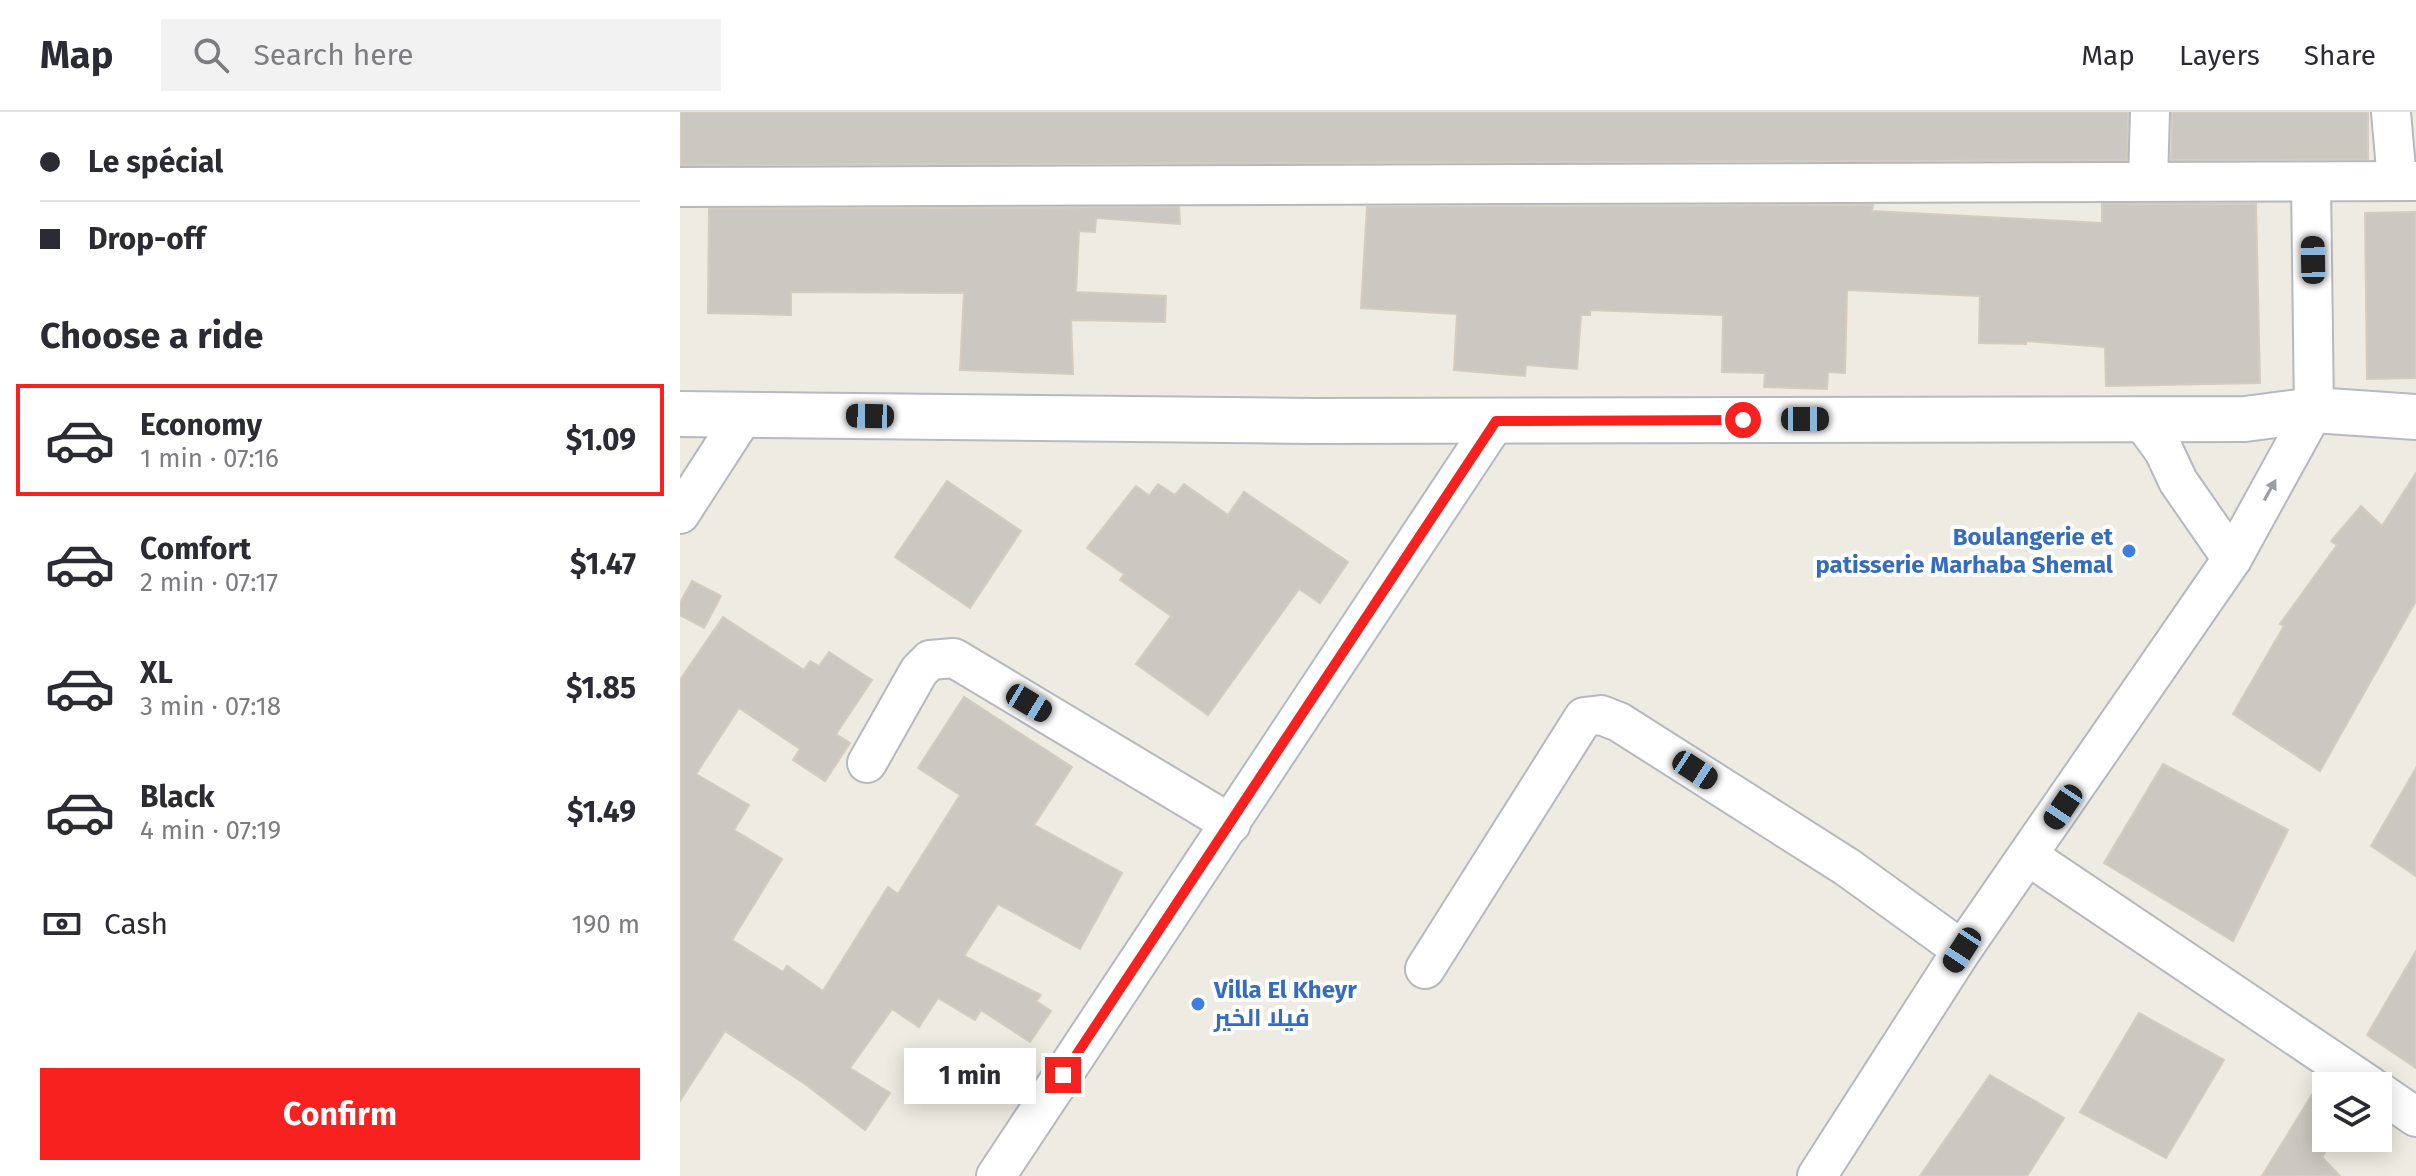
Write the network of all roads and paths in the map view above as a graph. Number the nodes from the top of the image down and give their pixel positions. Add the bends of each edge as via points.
1 (2150, 112) edge
2 (2391, 112) edge
3 (2148, 181) junction
4 (2406, 181) edge
5 (2311, 183) junction
6 (680, 187) edge
7 (2314, 410) junction
8 (680, 414) edge
9 (744, 415) junction
10 (2416, 417) edge
11 (2140, 418) junction
12 (1496, 421) junction
13 (680, 514) edge
14 (2232, 559) junction
15 (867, 763) dead end
16 (1231, 824) junction
17 (2030, 857) junction
18 (1962, 950) junction
19 (1425, 969) dead end
20 (2349, 1072) edge
21 (2392, 1101) edge
22 (2416, 1117) edge
23 (996, 1176) edge
24 (1817, 1176) edge

1 - 3 street
2 - 4 street
3 - 5 street
3 - 6 street
4 - 5 street
5 - 7 street
7 - 10 street
7 - 11 street via 2245,419
14 -> 7 street
8 - 9 street
9 - 12 street
9 - 13 street
11 - 12 street
11 - 14 street
12 - 16 street
14 - 17 street
15 - 16 street via 919,671 930,660 954,658
16 - 23 street
17 - 18 street
17 - 20 street
18 - 19 street via 1847,867 1601,715 1584,717
18 - 24 street
21 - 22 street

